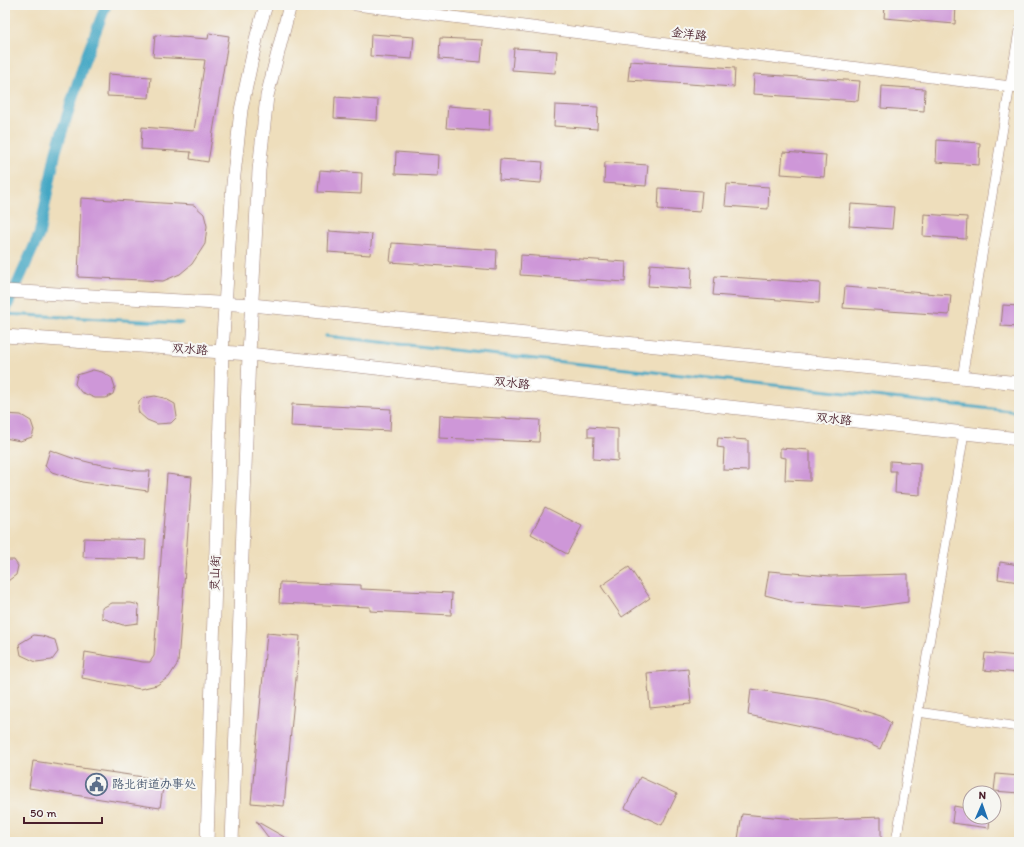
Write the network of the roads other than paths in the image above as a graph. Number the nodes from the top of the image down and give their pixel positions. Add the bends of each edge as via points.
1 (266, 5) edge
2 (290, 5) edge
3 (356, 5) edge
4 (1019, 30) edge
5 (1015, 87) edge
6 (5, 291) edge
7 (225, 303) junction
8 (252, 305) junction
9 (5, 336) edge
10 (222, 352) junction
11 (249, 354) junction
12 (962, 378) junction
13 (1019, 384) edge
14 (964, 433) junction
15 (1019, 439) edge
16 (918, 712) junction
17 (1019, 726) edge
18 (207, 842) edge
19 (232, 842) edge
20 (896, 842) edge

1 - 7 main road, 灵山街 via 241,110
2 - 8 main road via 266,96 259,170
3 - 5 street, 金洋路
4 - 5 street
5 - 12 street
6 - 7 main road
7 - 8 main road
7 - 10 main road, 灵山街
8 - 11 main road
8 - 12 main road
9 - 10 main road, 双水路
10 - 11 main road, 双水路
10 - 18 main road, 灵山街
11 - 14 main road, 双水路
11 - 19 main road
12 - 13 main road
14 - 15 main road, 双水路
14 - 16 street
16 - 17 street
16 - 20 street

